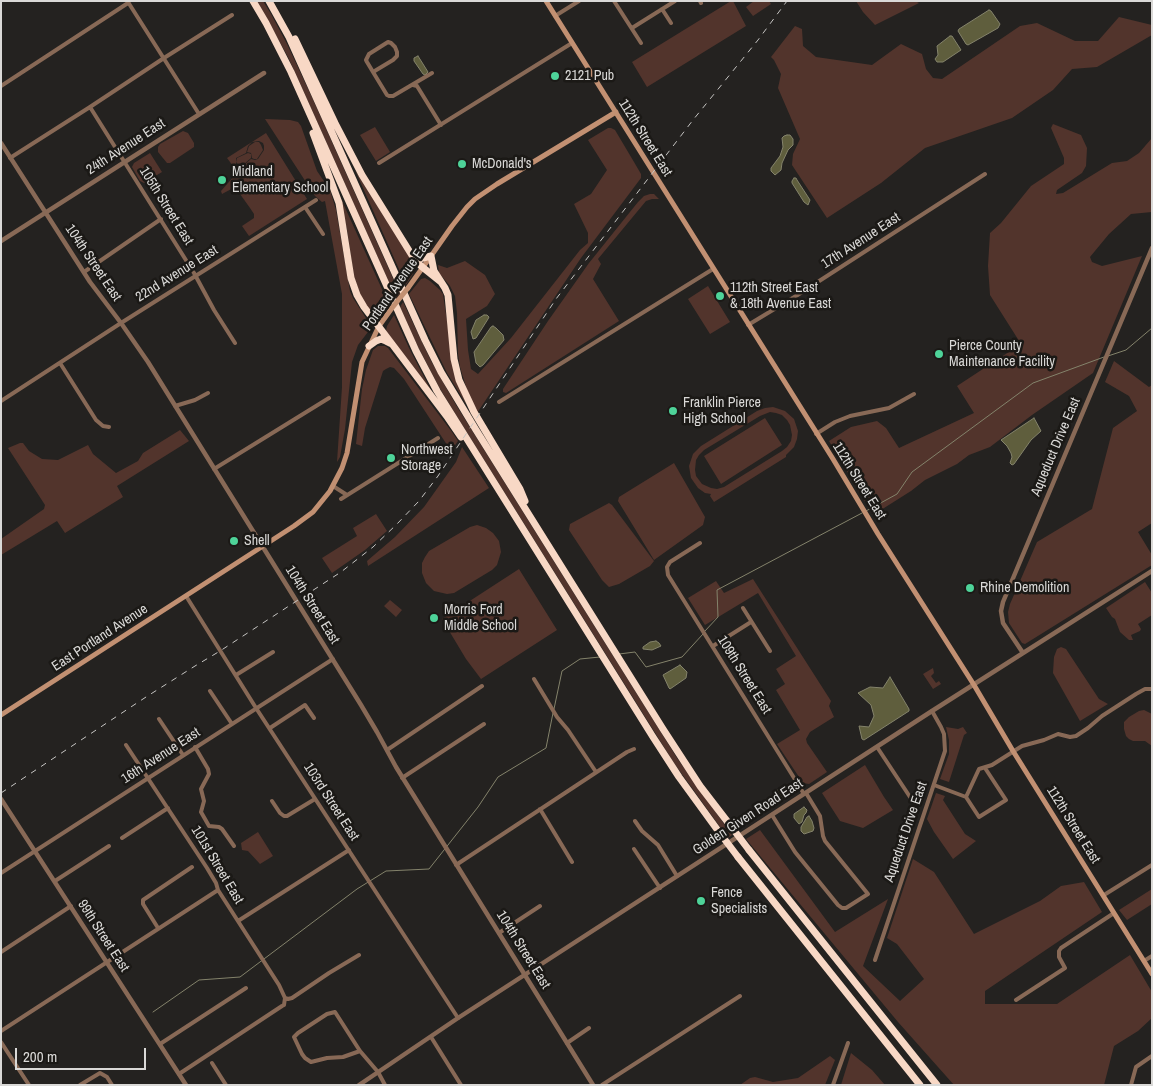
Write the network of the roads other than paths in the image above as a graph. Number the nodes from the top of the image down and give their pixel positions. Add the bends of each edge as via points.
1 (253, 1) edge
2 (546, 1) edge
3 (579, 1) edge
4 (614, 1) edge
5 (674, 1) edge
6 (128, 2) edge
7 (270, 4) edge
8 (662, 9) junction
9 (232, 15) dead end
10 (555, 16) junction
11 (671, 22) dead end
12 (632, 28) junction
13 (572, 43) junction
14 (641, 43) dead end
15 (164, 58) junction
16 (264, 72) dead end
17 (291, 72) junction
18 (374, 72) junction
19 (432, 73) dead end
20 (413, 85) junction
21 (1, 86) edge
22 (90, 107) junction
23 (616, 112) junction
24 (199, 114) junction
25 (441, 124) junction
26 (1, 143) edge
27 (10, 158) junction
28 (124, 161) junction
29 (379, 163) dead end
30 (985, 174) dead end
31 (316, 200) dead end
32 (305, 207) junction
33 (46, 212) junction
34 (161, 220) junction
35 (324, 234) dead end
36 (1, 241) edge
37 (406, 248) junction
38 (1152, 248) edge
39 (431, 256) junction
40 (422, 268) junction
41 (713, 269) junction
42 (84, 272) junction
43 (196, 276) junction
44 (441, 282) junction
45 (121, 323) junction
46 (748, 325) junction
47 (379, 326) junction
48 (235, 343) dead end
49 (368, 346) junction
50 (395, 348) junction
51 (60, 363) junction
52 (208, 393) dead end
53 (914, 394) dead end
54 (329, 398) dead end
55 (1, 401) edge
56 (499, 402) dead end
57 (175, 406) junction
58 (109, 427) dead end
59 (816, 434) junction
60 (438, 438) dead end
61 (214, 470) junction
62 (333, 486) junction
63 (347, 495) junction
64 (341, 499) dead end
65 (536, 527) junction
66 (526, 534) junction
67 (700, 543) dead end
68 (263, 546) junction
69 (1152, 571) edge
70 (211, 580) joint
71 (186, 596) junction
72 (742, 608) dead end
73 (751, 622) junction
74 (713, 646) junction
75 (770, 651) dead end
76 (273, 652) dead end
77 (1023, 653) junction
78 (333, 659) junction
79 (236, 675) junction
80 (534, 680) dead end
81 (974, 684) junction
82 (482, 686) dead end
83 (1152, 689) edge
84 (210, 691) dead end
85 (256, 708) junction
86 (932, 712) junction
87 (1, 715) edge
88 (314, 718) dead end
89 (159, 719) dead end
90 (232, 724) junction
91 (484, 724) dead end
92 (270, 728) junction
93 (126, 745) dead end
94 (195, 747) junction
95 (878, 747) junction
96 (634, 749) dead end
97 (387, 750) junction
98 (1014, 751) junction
99 (183, 755) junction
100 (986, 768) junction
101 (596, 772) junction
102 (148, 778) junction
103 (402, 778) junction
104 (936, 786) junction
105 (805, 794) junction
106 (966, 798) junction
107 (1, 799) edge
108 (315, 799) junction
109 (912, 800) dead end
110 (272, 801) dead end
111 (168, 808) junction
112 (540, 809) junction
113 (772, 815) junction
114 (635, 821) dead end
115 (122, 838) dead end
116 (108, 846) dead end
117 (234, 846) dead end
118 (349, 850) junction
119 (634, 850) dead end
120 (35, 851) junction
121 (572, 862) dead end
122 (456, 865) junction
123 (1152, 865) edge
124 (192, 867) dead end
125 (1, 873) edge
126 (677, 876) junction
127 (55, 881) junction
128 (660, 888) junction
129 (218, 890) junction
130 (1104, 895) junction
131 (71, 906) junction
132 (540, 906) dead end
133 (1114, 913) junction
134 (238, 921) junction
135 (158, 928) junction
136 (499, 933) junction
137 (1, 952) edge
138 (359, 955) dead end
139 (1152, 956) edge
140 (875, 960) dead end
141 (1152, 961) edge
142 (107, 962) junction
143 (1145, 963) junction
144 (1152, 974) edge
145 (524, 975) junction
146 (246, 988) dead end
147 (740, 996) dead end
148 (286, 998) junction
149 (1016, 1000) dead end
150 (458, 1018) junction
151 (589, 1028) dead end
152 (1, 1031) edge
153 (430, 1037) junction
154 (1, 1042) edge
155 (567, 1043) junction
156 (848, 1043) dead end
157 (160, 1044) junction
158 (360, 1050) junction
159 (1152, 1056) edge
160 (212, 1063) dead end
161 (378, 1072) junction
162 (179, 1074) junction
163 (29, 1085) edge
164 (80, 1085) edge
165 (112, 1085) edge
166 (186, 1085) edge
167 (226, 1085) edge
168 (359, 1085) edge
169 (386, 1085) edge
170 (461, 1085) edge
171 (593, 1085) edge
172 (602, 1085) edge
173 (833, 1085) edge
174 (920, 1085) edge
175 (937, 1085) edge
176 (1131, 1085) edge

1 - 17 highway
2 - 10 main road, 112th Street East
3 - 10 street
4 - 12 street
5 - 8 street
6 - 15 street
6 - 21 street
7 - 37 highway via 291,33 348,150
7 - 65 highway via 289,38 438,366
8 - 11 street
8 - 12 street
9 - 15 street
10 - 13 main road, 112th Street East
12 - 14 street
13 - 23 main road, 112th Street East
13 - 25 street
15 - 22 street
15 - 24 street
16 - 24 street, 24th Avenue East
17 - 47 highway via 339,203 352,284
17 - 66 highway via 416,351 437,391
18 - 18 street via 367,56 391,43 397,56
18 - 20 street via 389,96
19 - 20 street
20 - 25 street via 417,86
22 - 27 street
22 - 28 street, 105th Street East
23 - 39 main road, Portland Avenue East via 477,197
23 - 41 main road, 112th Street East
24 - 28 street, 24th Avenue East
25 - 29 street
26 - 27 street, 104th Street East
27 - 33 street, 104th Street East
28 - 33 street, 24th Avenue East
28 - 34 street, 105th Street East
30 - 46 street, 17th Avenue East
31 - 32 street, 22nd Avenue East
32 - 35 street
32 - 43 street, 22nd Avenue East
33 - 36 street, 24th Avenue East
33 - 42 street, 104th Street East
34 - 42 street
34 - 43 street, 105th Street East
37 - 39 highway via 417,258
37 - 40 highway
38 - 77 street, Aqueduct Drive East via 1003,602 1003,623
39 - 40 main road, Portland Avenue East
39 - 44 highway via 434,271
40 - 44 highway
40 - 47 main road, Portland Avenue East, bridge
41 - 46 main road, 112th Street East
41 - 56 street
42 - 45 street, 104th Street East
43 - 45 street, 22nd Avenue East
43 - 48 street, 105th Street East
44 - 65 highway via 450,301 454,359 460,380 474,412 520,489
45 - 51 street, 22nd Avenue East
45 - 57 street, 104th Street East
46 - 59 main road, 112th Street East
47 - 49 main road, Portland Avenue East
47 - 50 highway
49 - 50 highway via 381,339
49 - 62 main road, Portland Avenue East via 358,379 347,453
50 - 66 highway via 448,418
51 - 55 street, 22nd Avenue East
51 - 58 street via 96,420
52 - 57 street
53 - 59 street via 889,408 835,422
54 - 61 street
57 - 61 street, 104th Street East
59 - 81 main road, 112th Street East
60 - 63 street
61 - 68 street, 104th Street East
62 - 63 street
62 - 68 main road, Portland Avenue East via 306,518
63 - 64 street
65 - 175 highway, bridge via 700,786
66 - 174 highway, bridge via 679,777 738,857
67 - 74 street, 109th Street East via 670,562 668,575
68 - 70 main road, Portland Avenue East
68 - 78 street, 104th Street East
69 - 77 street, Golden Given Road East
70 - 71 main road, East Portland Avenue
71 - 79 street, 103rd Street East
71 - 87 main road, East Portland Avenue
72 - 73 street
73 - 74 street
73 - 75 street
74 - 105 street, 109th Street East
76 - 79 street
77 - 81 street, Golden Given Road East
78 - 85 street, 16th Avenue East
78 - 97 street, 104th Street East
79 - 85 street, 103rd Street East
80 - 101 street
81 - 86 street, Golden Given Road East
81 - 98 main road, 112th Street East
82 - 97 street
83 - 98 street via 1136,694 1073,737 1058,734
84 - 90 street
85 - 90 street, 16th Avenue East
85 - 92 street, 103rd Street East
86 - 95 street, Golden Given Road East
86 - 104 street, Aqueduct Drive East via 945,740
88 - 92 street via 305,705
89 - 99 street
90 - 94 street, 16th Avenue East
91 - 103 street
92 - 108 street, 103rd Street East
93 - 102 street, 101st Street East
94 - 99 street, 16th Avenue East
94 - 117 street via 209,774 201,789 204,801 201,812 209,826 222,829
95 - 105 street, Golden Given Road East
95 - 109 street
96 - 101 street
97 - 103 street, 104th Street East
98 - 100 street
98 - 130 main road, 112th Street East
99 - 102 street, 16th Avenue East
100 - 106 street via 979,770
100 - 106 street via 1006,800 979,817
101 - 112 street
102 - 111 street, 101st Street East
102 - 120 street, 16th Avenue East
103 - 122 street, 104th Street East
104 - 106 street
104 - 140 street, Aqueduct Drive East
105 - 113 street, Golden Given Road East
105 - 113 street, 109th Street East via 820,816 825,840 868,894 846,908 838,905 795,852
107 - 120 street, 99th Street East
108 - 110 street via 288,816 280,813
108 - 118 street, 103rd Street East
111 - 115 street
111 - 129 street, 101st Street East
112 - 121 street
112 - 122 street
113 - 126 street, Golden Given Road East
114 - 126 street via 658,846
116 - 127 street
118 - 134 street
118 - 150 street, 103rd Street East
119 - 128 street
120 - 125 street, 16th Avenue East
120 - 127 street, 99th Street East
122 - 136 street, 104th Street East
123 - 130 street
124 - 135 street via 143,900
126 - 128 street, Golden Given Road East
127 - 131 street, 99th Street East
128 - 145 street, Golden Given Road East
129 - 134 street, 101st Street East
129 - 135 street
130 - 133 main road, 112th Street East
131 - 137 street
131 - 142 street, 99th Street East
132 - 136 street
133 - 143 main road, 112th Street East
133 - 149 street via 1061,948 1059,957 1065,968
134 - 148 street, 101st Street East
135 - 142 street
136 - 145 street, 104th Street East
138 - 148 street via 292,998
139 - 143 street
141 - 143 street
142 - 152 street
142 - 157 street, 99th Street East
143 - 144 main road, 112th Street East
145 - 150 street, Golden Given Road East
145 - 155 street, 104th Street East
146 - 157 street
147 - 172 street
148 - 162 street via 282,1006
150 - 153 street, Golden Given Road East
151 - 155 street
153 - 161 street, Golden Given Road East
153 - 170 street
154 - 163 street
155 - 171 street, 104th Street East
156 - 173 street
157 - 162 street, 99th Street East
158 - 158 street via 335,1012 294,1037 302,1054 311,1062 343,1057
158 - 161 street
159 - 176 street via 1136,1067
160 - 167 street
161 - 168 street, Golden Given Road East
161 - 169 street
162 - 166 street, 99th Street East
164 - 165 street via 100,1073

